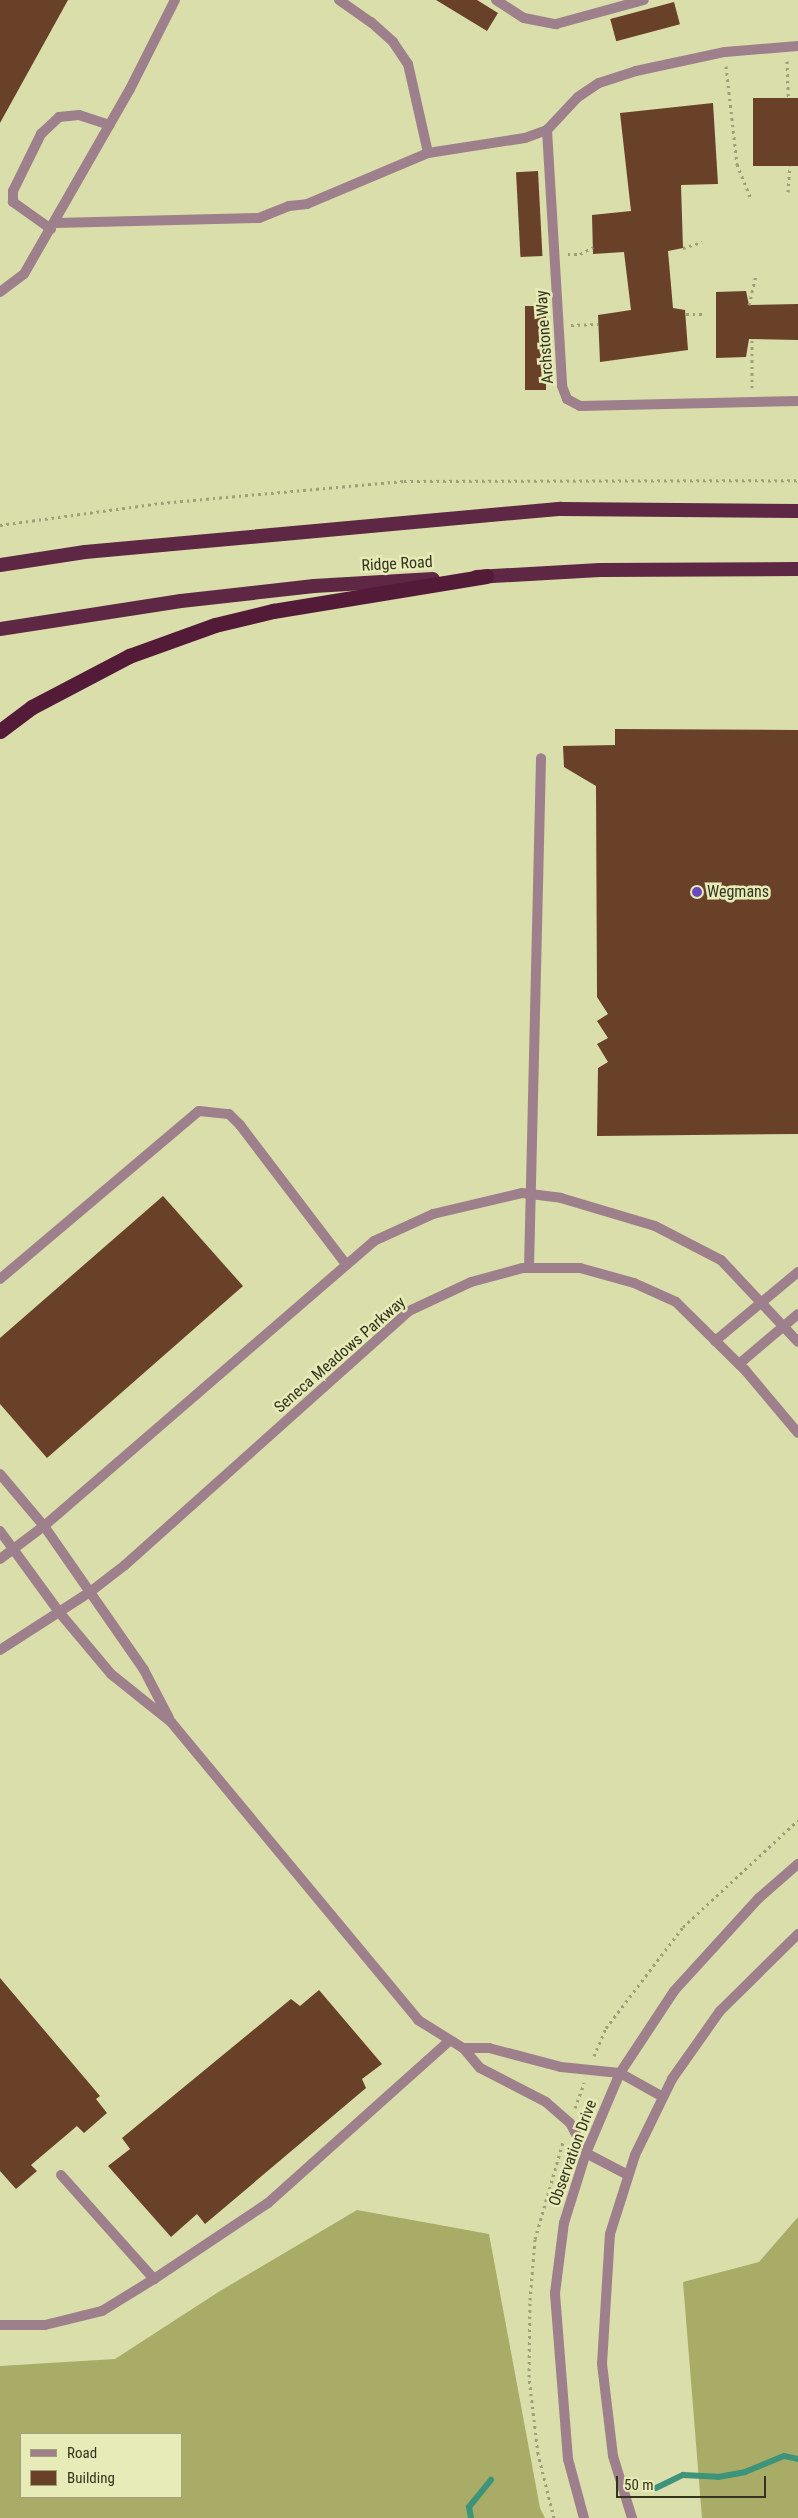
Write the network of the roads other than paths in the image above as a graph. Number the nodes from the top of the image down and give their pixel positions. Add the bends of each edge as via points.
1 (175, 0) edge
2 (339, 0) edge
3 (496, 0) edge
4 (644, 0) edge
5 (798, 46) edge
6 (109, 125) junction
7 (547, 130) junction
8 (428, 153) junction
9 (53, 226) junction
10 (0, 292) edge
11 (798, 401) edge
12 (798, 511) edge
13 (0, 565) edge
14 (798, 569) edge
15 (486, 576) junction
16 (0, 629) edge
17 (0, 731) edge
18 (541, 758) dead end
19 (530, 1194) junction
20 (346, 1264) junction
21 (529, 1268) junction
22 (798, 1272) edge
23 (0, 1279) edge
24 (762, 1303) junction
25 (798, 1314) edge
26 (784, 1326) junction
27 (715, 1341) junction
28 (798, 1342) edge
29 (739, 1364) junction
30 (798, 1433) edge
31 (0, 1474) edge
32 (44, 1526) junction
33 (0, 1531) edge
34 (14, 1550) junction
35 (0, 1559) edge
36 (90, 1592) junction
37 (59, 1612) junction
38 (0, 1650) edge
39 (171, 1722) junction
40 (798, 1864) edge
41 (798, 1934) edge
42 (449, 2041) junction
43 (464, 2048) junction
44 (620, 2073) junction
45 (663, 2097) junction
46 (586, 2153) junction
47 (60, 2175) dead end
48 (628, 2175) junction
49 (154, 2280) junction
50 (0, 2325) edge
51 (584, 2518) edge
52 (632, 2518) edge

1 - 6 street
2 - 8 street via 393,42 408,64
3 - 4 street via 524,18 556,24
5 - 7 street via 725,52 636,72 599,84 578,97
6 - 9 street
6 - 9 street via 79,115 59,117 41,134 13,190 13,202
7 - 8 street via 525,138
7 - 11 street, Archstone Way via 562,386 567,399 580,406
8 - 9 street via 307,204 289,206 259,218
9 - 10 street via 24,274
12 - 13 highway via 561,509 85,552
14 - 15 highway, Ridge Road via 609,570
15 - 16 highway, Ridge Road via 314,586 180,601
15 - 17 highway via 273,611 215,625 129,656 32,707
18 - 19 street
19 - 20 street via 522,1193 433,1214 406,1224 374,1241
19 - 21 street
19 - 24 street via 561,1198 655,1226 721,1260
20 - 23 street via 240,1125 229,1114 199,1111
20 - 32 street
21 - 27 street, Seneca Meadows Parkway via 580,1268 634,1283 676,1302
21 - 36 street, Seneca Meadows Parkway via 471,1282 409,1311
22 - 24 street
24 - 26 street
24 - 27 street
25 - 26 street
26 - 28 street
26 - 29 street
27 - 29 street, Seneca Meadows Parkway
29 - 30 street, Seneca Meadows Parkway
31 - 32 street
32 - 34 street
32 - 36 street
33 - 34 street
34 - 35 street
34 - 37 street
36 - 37 street, Seneca Meadows Parkway
36 - 39 street via 144,1670
37 - 38 street, Seneca Meadows Parkway
37 - 39 street via 111,1674
39 - 42 street via 418,2020
40 - 44 street, Observation Drive via 759,1898 674,1991
41 - 45 street via 720,2012 672,2079
42 - 43 street
42 - 49 street via 268,2203
43 - 44 street via 489,2048 561,2067
43 - 46 street via 480,2068 546,2102 570,2123
44 - 45 street
44 - 46 street, Observation Drive
45 - 48 street
46 - 48 street
46 - 51 street, Observation Drive via 564,2223 555,2293 568,2459
47 - 49 street
48 - 52 street via 610,2234 602,2364 613,2456
49 - 50 street via 102,2311 46,2325

